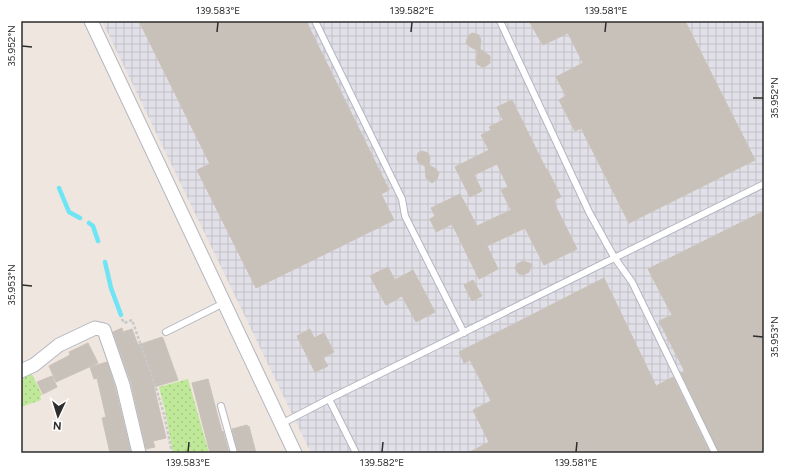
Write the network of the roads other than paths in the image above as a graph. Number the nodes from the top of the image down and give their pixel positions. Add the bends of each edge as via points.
1 (91, 21) edge
2 (315, 21) edge
3 (500, 21) edge
4 (764, 184) edge
5 (614, 257) junction
6 (224, 303) junction
7 (166, 332) dead end
8 (464, 333) junction
9 (21, 371) edge
10 (329, 398) junction
11 (221, 406) dead end
12 (281, 424) junction
13 (139, 453) edge
14 (234, 453) edge
15 (295, 453) edge
16 (356, 453) edge
17 (715, 453) edge

1 - 6 street
2 - 8 lane via 402,199 405,216
3 - 5 lane via 589,212
4 - 5 lane
5 - 8 lane
5 - 17 lane via 632,282
6 - 7 lane
6 - 12 street
8 - 10 lane
9 - 13 street via 34,365 59,345 96,328 104,330 123,385
10 - 12 lane
10 - 16 lane
11 - 14 lane
12 - 15 street

